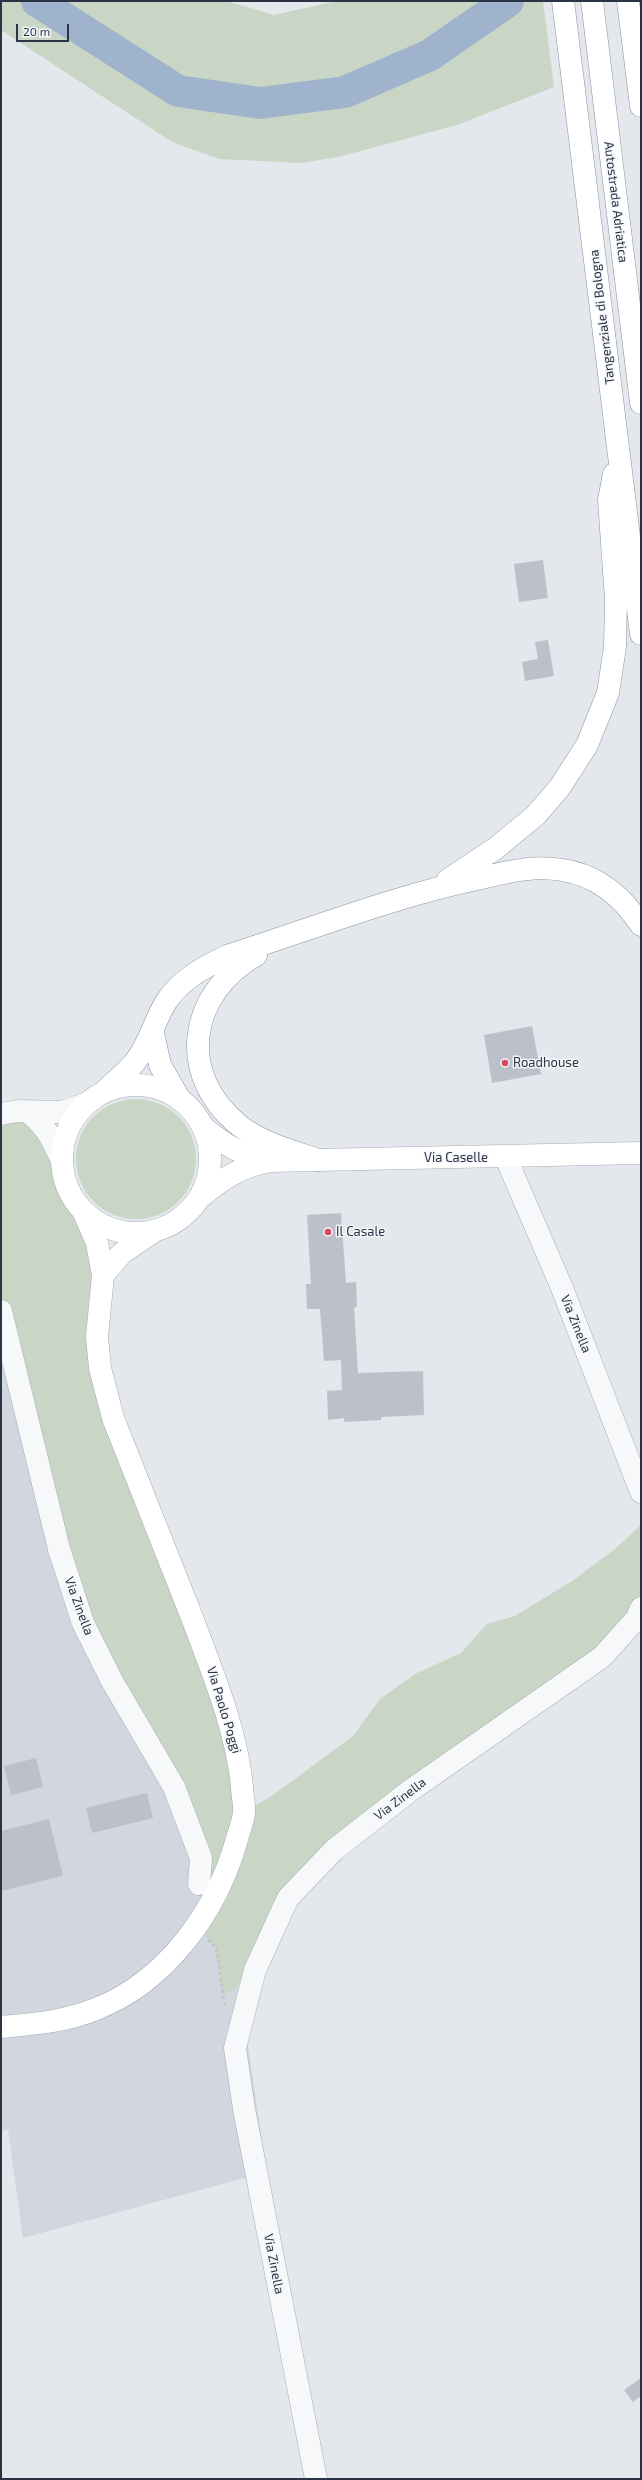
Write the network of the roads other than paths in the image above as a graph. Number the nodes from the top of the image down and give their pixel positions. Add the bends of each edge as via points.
1 (563, 1) edge
2 (592, 1) edge
3 (628, 1) edge
4 (641, 106) edge
5 (641, 403) edge
6 (618, 451) junction
7 (641, 634) edge
8 (437, 887) junction
9 (641, 924) edge
10 (286, 937) junction
11 (153, 1033) junction
12 (104, 1092) junction
13 (180, 1098) junction
14 (85, 1104) junction
15 (28, 1112) junction
16 (1, 1114) edge
17 (204, 1128) junction
18 (641, 1153) edge
19 (506, 1158) junction
20 (318, 1160) junction
21 (62, 1161) junction
22 (271, 1161) junction
23 (201, 1196) junction
24 (84, 1213) junction
25 (153, 1232) junction
26 (103, 1275) junction
27 (1, 1311) edge
28 (641, 1492) edge
29 (641, 1608) edge
30 (199, 1884) dead end
31 (1, 2027) edge
32 (316, 2479) edge

1 - 6 main road, Tangenziale di Bologna
2 - 5 main road, Autostrada Adriatica
3 - 4 main road
6 - 7 main road, Tangenziale di Bologna
6 - 8 main road via 609,500 616,600 615,647 608,693 588,745 560,787 536,814 496,848
8 - 9 main road via 509,872 544,868 562,870 588,878 610,889
8 - 10 main road
10 - 11 main road via 227,956 201,969 183,983 166,1002
10 - 20 main road via 227,974 214,990 199,1021 196,1034 197,1054 205,1080 220,1105 240,1126 262,1139
11 - 12 main road via 135,1062
11 - 13 main road via 160,1065
12 - 13 main road, Via Caselle via 126,1085 154,1087
12 - 14 main road, Via Caselle
13 - 17 main road, Via Caselle
14 - 15 street, Via Caselle via 62,1112
14 - 21 main road, Via Caselle via 67,1129 62,1145
15 - 16 street, Via Caselle
15 - 21 street, Via Caselle via 46,1130
17 - 22 main road, Via Caselle via 227,1146 247,1155
17 - 23 main road, Via Caselle via 210,1152 209,1176
18 - 19 main road, Via Caselle
19 - 20 main road, Via Caselle
19 - 28 street, Via Zinella via 562,1288
20 - 22 main road, Via Caselle
21 - 24 main road, Via Caselle via 65,1181 75,1202
22 - 23 main road, Via Caselle via 249,1165 224,1177
23 - 25 main road, Via Caselle via 190,1211 173,1224
24 - 25 main road, Via Caselle via 116,1232
24 - 26 main road, Via Caselle via 97,1243
25 - 26 main road, Via Caselle via 122,1253
26 - 31 main road, Via Paolo Poggi via 97,1337 105,1392 228,1716 239,1760 244,1813 220,1887 193,1933 169,1959 144,1981 97,2009 50,2023
27 - 30 street, Via Zinella via 59,1549 83,1623 112,1681 174,1787 201,1858
29 - 32 street, Via Zinella via 636,1618 602,1657 411,1790 334,1850 288,1898 255,1970 235,2048 244,2109

